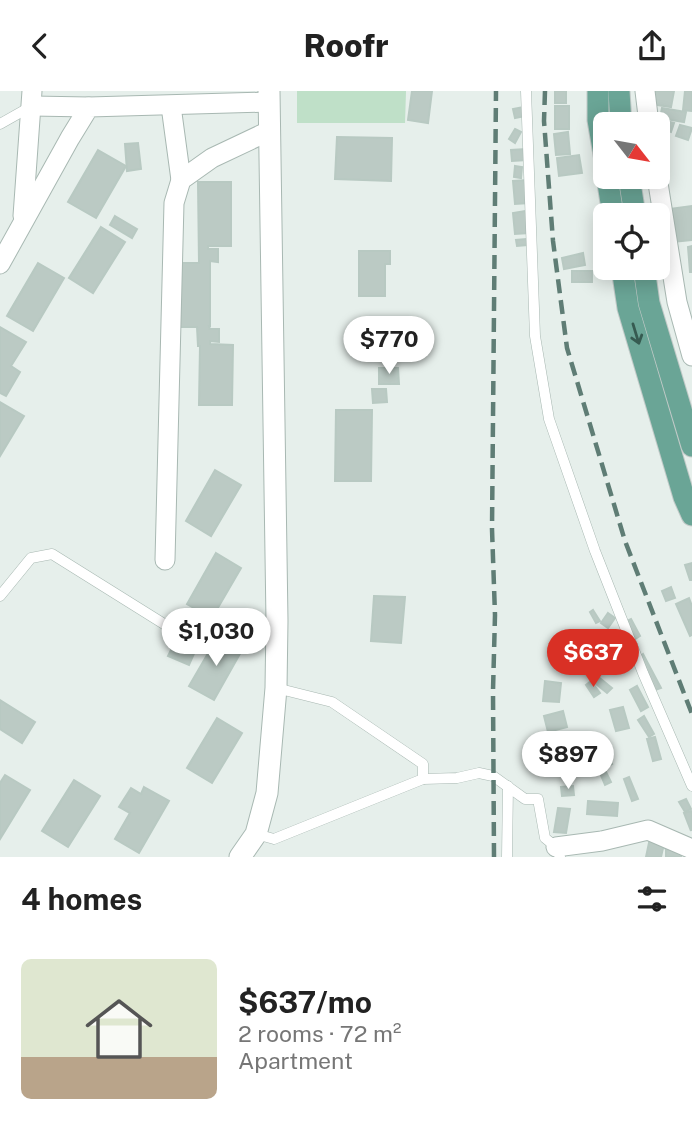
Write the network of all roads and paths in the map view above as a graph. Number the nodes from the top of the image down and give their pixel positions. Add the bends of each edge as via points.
1 (527, 91) edge
2 (598, 91) edge
3 (619, 91) edge
4 (645, 91) edge
5 (269, 97) edge
6 (32, 98) edge
7 (172, 106) junction
8 (89, 107) junction
9 (598, 112) edge
10 (620, 112) edge
11 (648, 112) edge
12 (0, 124) edge
13 (269, 131) junction
14 (181, 180) junction
15 (659, 189) edge
16 (23, 225) junction
17 (0, 264) edge
18 (624, 280) edge
19 (646, 280) edge
20 (692, 356) edge
21 (692, 446) edge
22 (692, 515) edge
23 (165, 560) dead end
24 (0, 596) edge
25 (196, 644) dead end
26 (276, 688) junction
27 (424, 779) junction
28 (508, 786) junction
29 (692, 786) edge
30 (256, 834) junction
31 (692, 849) edge
32 (558, 852) edge
33 (240, 857) edge
34 (507, 857) edge

1 - 29 lane via 536,336 549,419 595,551
2 - 9 main road
3 - 10 main road
4 - 11 street
5 - 7 street
5 - 13 street
6 - 8 street
6 - 12 lane
6 - 16 street
7 - 8 street
7 - 14 street
8 - 16 street
13 - 14 street via 212,158
13 - 26 street
14 - 23 street via 174,203
15 - 20 street via 677,302
16 - 17 street
18 -> 22 main road via 628,308
19 - 21 main road
24 - 25 lane via 31,558 52,554
26 - 27 lane via 332,702 423,764
26 - 30 street via 267,793
27 - 28 lane via 479,773
27 - 30 lane via 274,839
28 - 32 lane via 525,799 538,799 545,838
28 - 34 lane
30 - 33 street
31 - 32 street via 648,830

